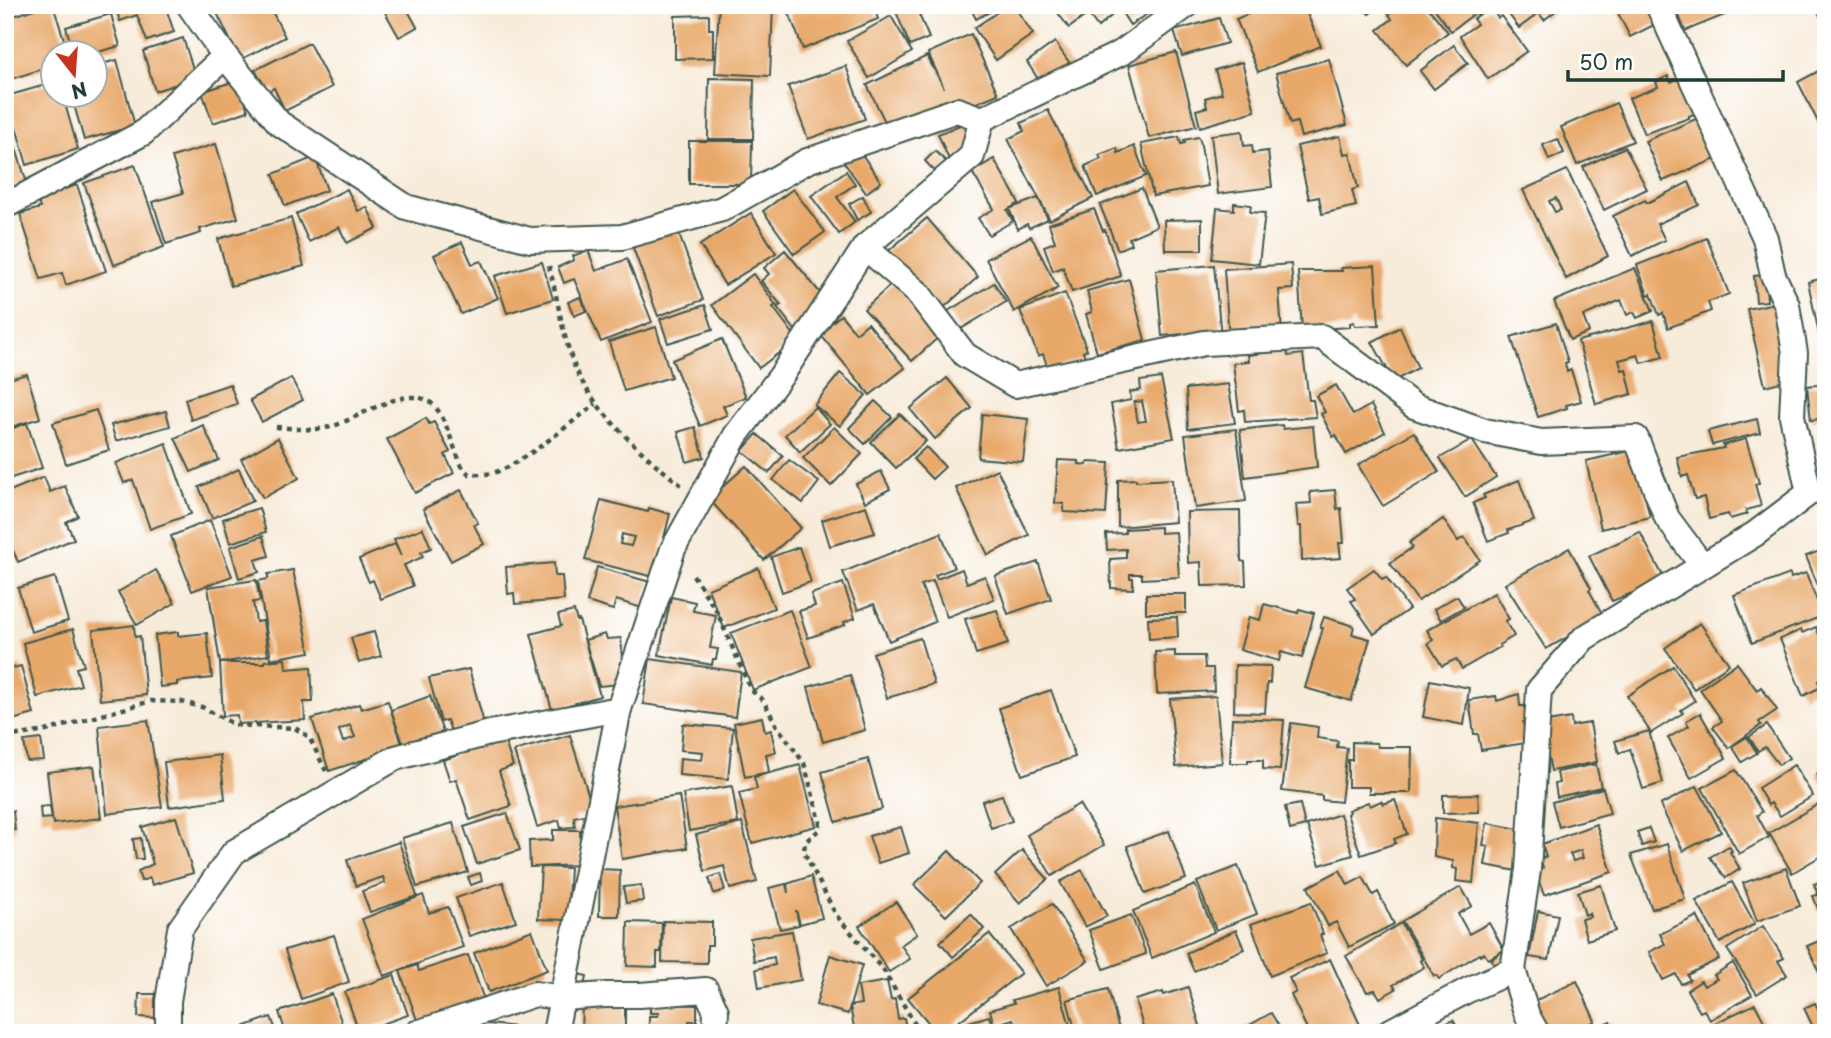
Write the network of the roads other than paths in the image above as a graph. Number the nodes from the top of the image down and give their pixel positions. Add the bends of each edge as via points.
1 (189, 5) edge
2 (1187, 5) edge
3 (1658, 5) edge
4 (225, 56) junction
5 (982, 119) junction
6 (5, 206) edge
7 (865, 247) junction
8 (1702, 565) junction
9 (619, 709) junction
10 (1513, 970) junction
11 (563, 998) junction
12 (168, 1033) edge
13 (418, 1033) edge
14 (555, 1033) edge
15 (715, 1033) edge
16 (1387, 1033) edge
17 (1536, 1033) edge

1 - 4 street
2 - 5 street via 1121,53
3 - 8 street via 1765,238 1773,275 1787,305 1795,353 1792,416 1809,493 1755,534
4 - 5 street via 279,123 406,207 530,240 622,237 722,209 807,161 957,110
4 - 6 street via 143,133
5 - 7 street via 972,156
7 - 8 street via 918,293 965,355 1014,385 1204,343 1322,337 1414,406 1485,432 1541,442 1636,438 1667,518
7 - 9 street via 781,376 736,435 673,549
8 - 10 street via 1584,638 1539,690 1528,870
9 - 11 street
9 - 12 street via 490,733 395,758 234,852 180,929 167,1001
10 - 16 street
10 - 17 street
11 - 13 street via 535,994
11 - 14 street
11 - 15 street via 706,990 716,1011

